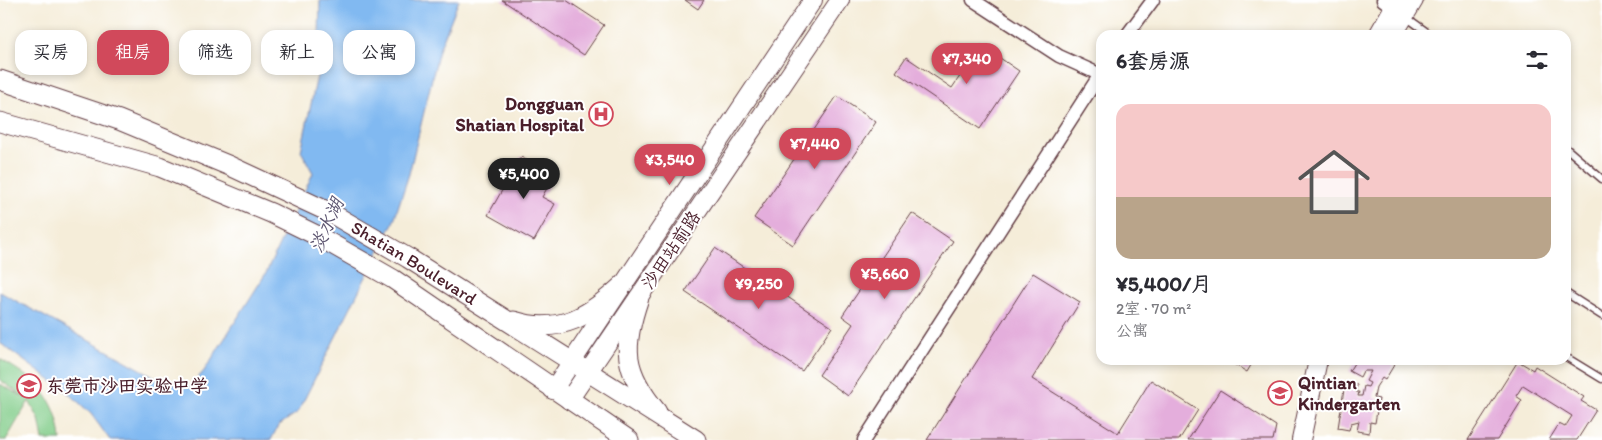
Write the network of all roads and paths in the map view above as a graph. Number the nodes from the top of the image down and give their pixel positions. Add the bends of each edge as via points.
1 (813, 0) edge
2 (840, 0) edge
3 (973, 0) edge
4 (1153, 0) edge
5 (1414, 0) edge
6 (1395, 6) edge
7 (1131, 30) edge
8 (1381, 30) edge
9 (1393, 30) edge
10 (1426, 30) edge
11 (1096, 72) edge
12 (0, 80) edge
13 (1096, 82) edge
14 (0, 122) edge
15 (1571, 152) edge
16 (1602, 179) edge
17 (624, 284) junction
18 (1571, 296) edge
19 (638, 298) junction
20 (500, 316) junction
21 (1602, 316) edge
22 (1571, 360) edge
23 (572, 362) junction
24 (1317, 365) edge
25 (1325, 365) edge
26 (588, 372) junction
27 (1602, 379) edge
28 (554, 390) junction
29 (569, 400) junction
30 (673, 426) junction
31 (629, 440) edge
32 (696, 440) edge
33 (864, 440) edge
34 (1301, 440) edge
35 (1309, 440) edge

1 - 17 street, 沙田站前路
2 - 19 street, 沙田站前路
3 - 11 street via 1059,56
4 - 7 street
5 - 6 street
6 - 8 street
6 - 9 street
6 - 10 lane
12 - 20 main road, Shatian Boulevard via 119,120 284,190 408,258
13 - 33 street
14 - 28 main road, Shatian Boulevard via 160,167 271,213 393,279
15 - 16 lane
17 - 20 main road via 603,303 562,324 520,323
17 - 23 street, 沙田站前路
18 - 21 lane
19 - 26 street, 沙田站前路
19 - 30 main road via 629,326 627,356 632,374 648,401
20 - 23 main road, Shatian Boulevard
22 - 27 lane
23 - 26 main road, Shatian Boulevard
23 - 28 street, 沙田站前路
24 - 34 street
25 - 35 street
26 - 29 street, 沙田站前路
26 - 30 main road, Shatian Boulevard
28 - 29 main road, Shatian Boulevard
29 - 31 main road, Shatian Boulevard
30 - 32 main road, Shatian Boulevard

